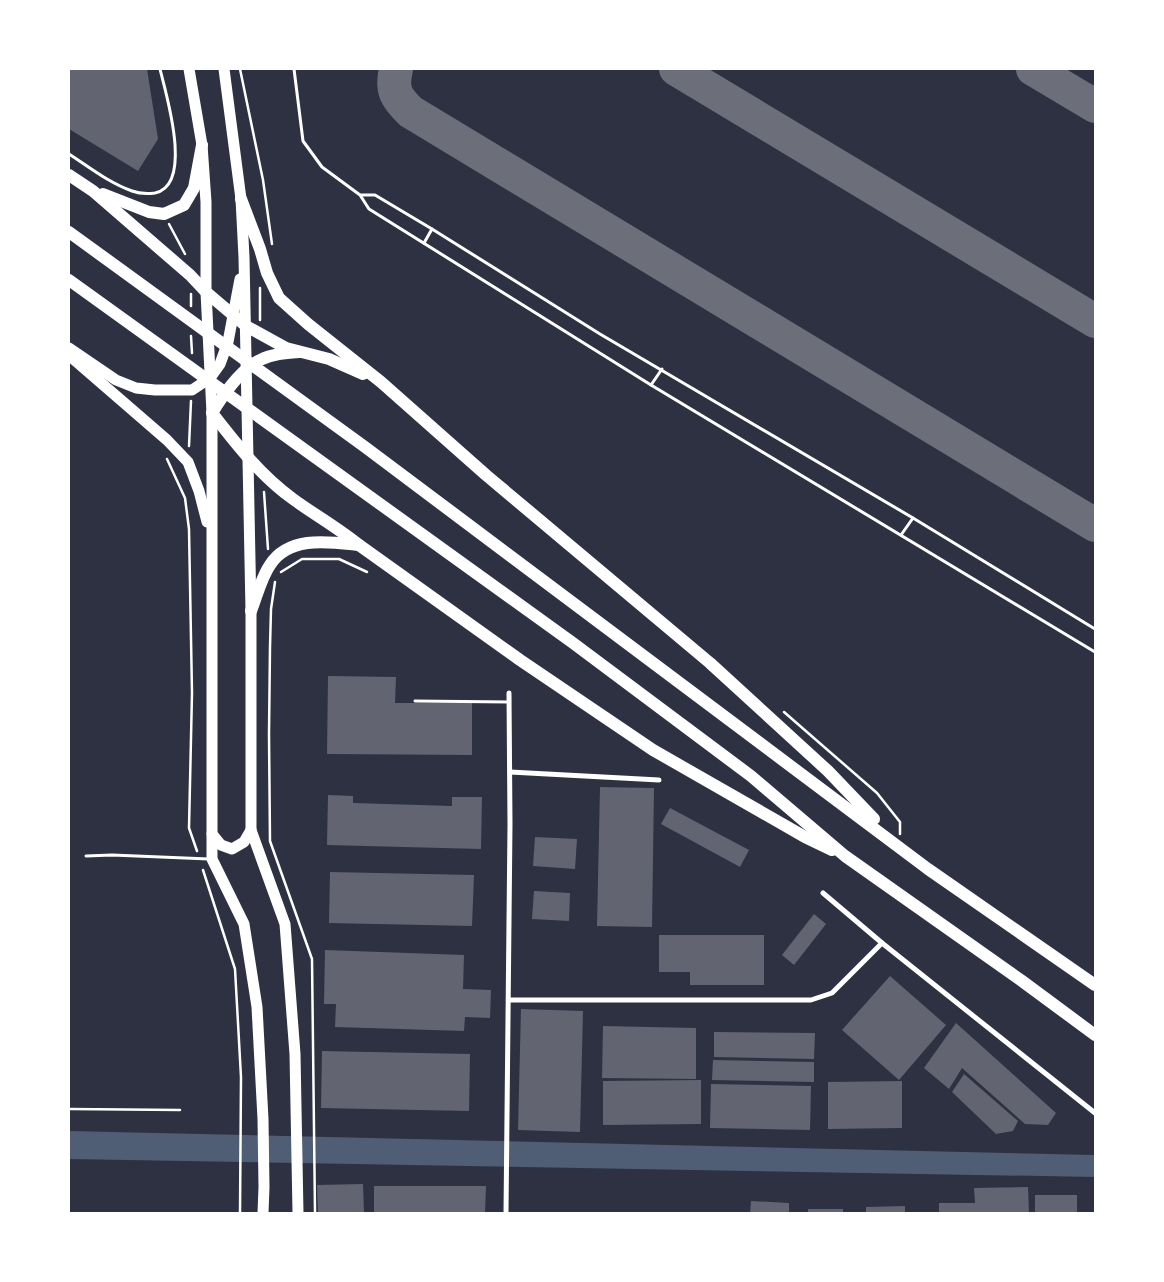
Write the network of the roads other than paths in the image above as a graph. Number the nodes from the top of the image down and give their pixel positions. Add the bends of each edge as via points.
1 (160, 69) edge
2 (189, 69) edge
3 (224, 69) edge
4 (294, 69) edge
5 (202, 145) junction
6 (69, 154) edge
7 (69, 175) edge
8 (93, 191) junction
9 (360, 195) junction
10 (241, 199) junction
11 (432, 229) junction
12 (69, 232) edge
13 (424, 243) junction
14 (244, 257) junction
15 (69, 280) edge
16 (206, 292) junction
17 (234, 316) junction
18 (246, 326) junction
19 (69, 348) edge
20 (298, 352) junction
21 (69, 355) edge
22 (662, 369) junction
23 (246, 371) junction
24 (210, 378) junction
25 (381, 382) junction
26 (651, 384) junction
27 (212, 413) junction
28 (248, 459) junction
29 (912, 518) junction
30 (901, 535) junction
31 (212, 539) junction
32 (359, 545) junction
33 (251, 611) junction
34 (1095, 629) edge
35 (1095, 652) edge
36 (509, 693) dead end
37 (415, 700) dead end
38 (509, 702) junction
39 (510, 772) junction
40 (659, 780) dead end
41 (251, 830) junction
42 (212, 834) junction
43 (899, 846) junction
44 (86, 856) dead end
45 (845, 856) junction
46 (212, 859) junction
47 (823, 893) dead end
48 (882, 944) junction
49 (1095, 986) edge
50 (509, 1000) junction
51 (1095, 1035) edge
52 (1095, 1113) edge
53 (262, 1213) edge
54 (298, 1213) edge
55 (506, 1213) edge

1 - 6 lane via 173,122 175,165 170,182 160,192 133,192
2 - 5 main road
3 - 10 main road
4 - 9 lane via 303,141 322,167
5 - 8 highway via 194,188 184,205 164,214
5 - 16 main road
7 - 8 highway
8 - 16 highway
9 - 11 lane via 375,196
9 - 13 lane via 369,209
10 - 14 main road
10 - 25 highway via 266,274 279,298
11 - 13 lane
11 - 22 lane
12 - 43 highway via 365,447
13 - 26 lane
14 - 17 main road
14 - 18 main road
15 - 45 highway via 573,643 751,776
16 - 17 highway
16 - 24 main road
17 - 18 highway
17 - 24 main road via 220,364
18 - 20 highway
18 - 23 main road
19 - 24 main road via 116,380 136,388 192,390
20 - 23 highway via 266,357
20 - 25 highway via 329,359
21 - 31 main road via 188,462
22 - 26 lane
22 - 29 lane
23 - 27 highway via 232,384
23 - 28 main road
24 - 27 main road
25 - 43 highway via 486,475 710,663 828,771
26 - 30 lane
27 - 28 highway
27 - 31 main road
28 - 32 highway via 293,499
28 - 33 main road
29 - 30 lane
29 - 34 lane
30 - 35 lane
31 - 42 main road
32 - 33 highway via 305,543 285,550 269,566
32 - 45 highway via 653,750
33 - 41 main road
36 - 38 street
37 - 38 lane
38 - 39 street
39 - 40 street
39 - 50 street
41 - 42 main road via 244,842 232,848 221,845
41 - 54 main road via 285,924 295,1054
42 - 46 main road
43 - 49 highway
44 - 46 lane
45 - 51 highway
46 - 53 main road via 244,924 257,1007 263,1119
47 - 48 street
48 - 50 street via 832,993 811,1000
48 - 52 street
50 - 55 street

